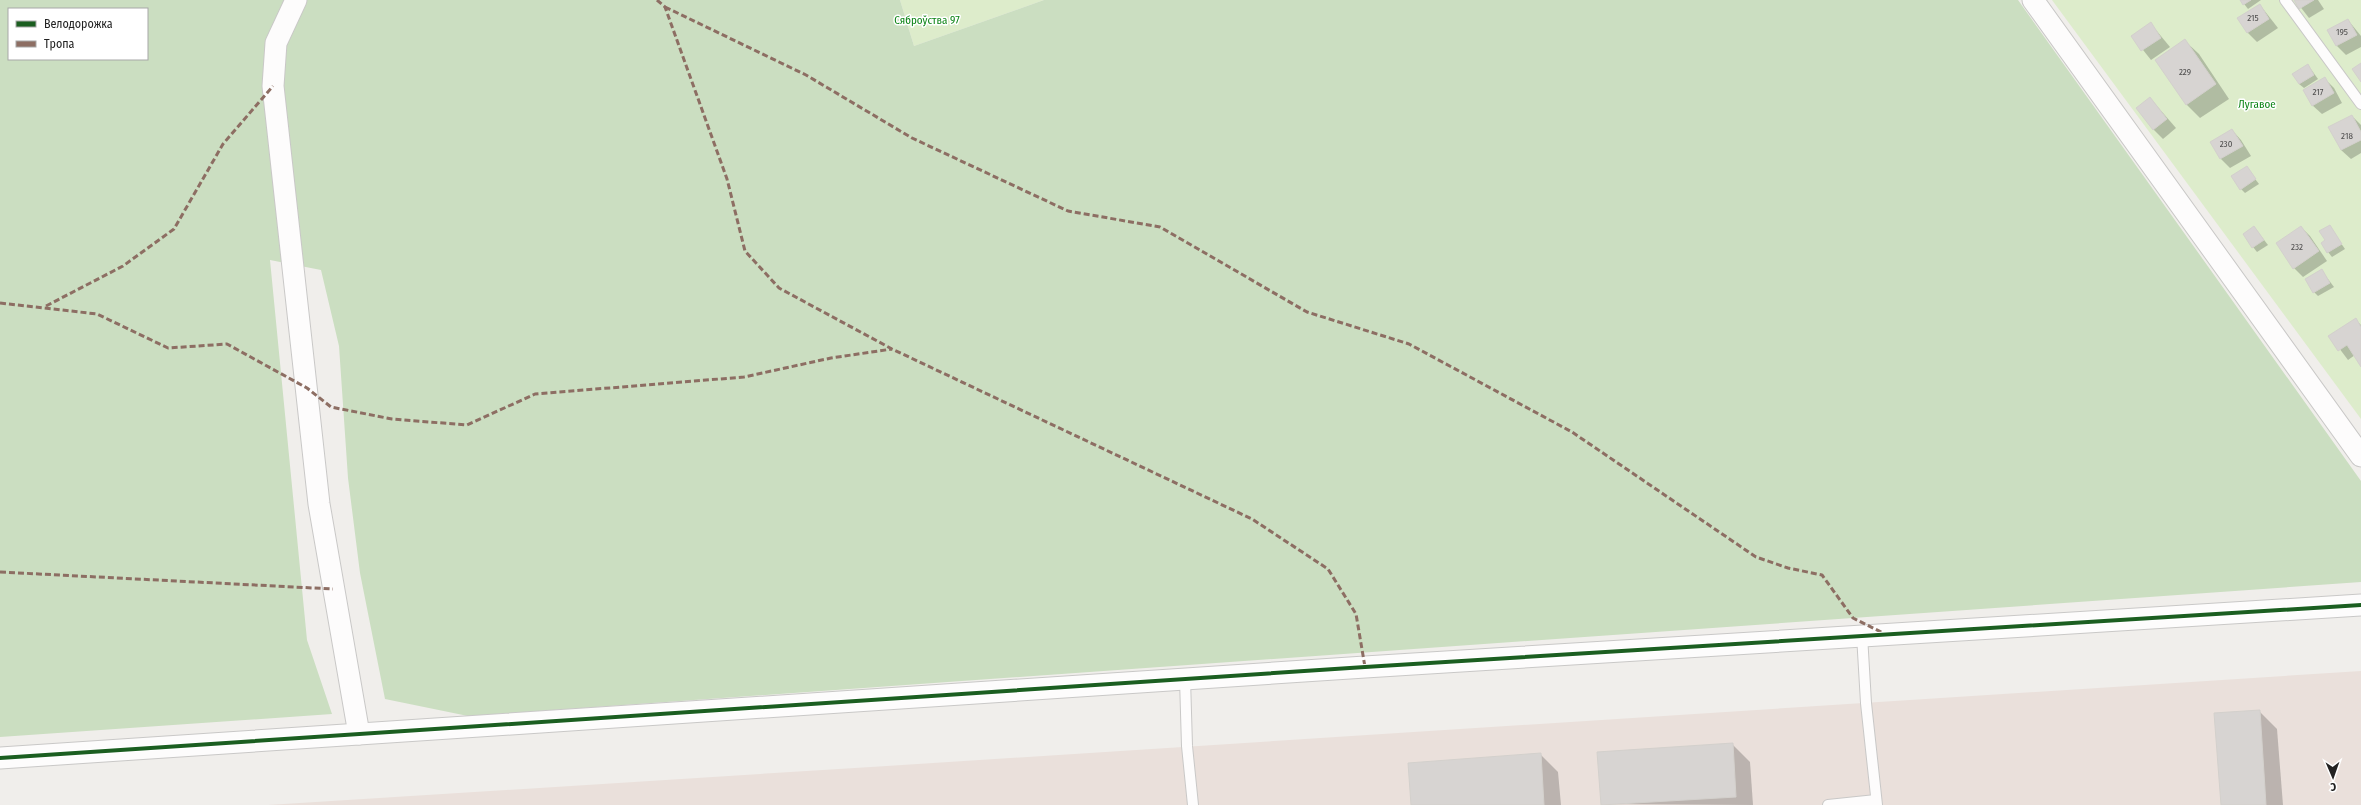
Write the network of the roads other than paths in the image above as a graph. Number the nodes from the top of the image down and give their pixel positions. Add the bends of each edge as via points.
1 (296, 0) edge
2 (2033, 0) edge
3 (2285, 0) edge
4 (2361, 104) edge
5 (2361, 456) edge
6 (2361, 605) edge
7 (1862, 635) junction
8 (1185, 679) junction
9 (359, 734) junction
10 (0, 758) edge
11 (1877, 802) edge
12 (1193, 805) edge
13 (1828, 805) edge

1 - 9 street via 276,43 273,86 319,504
2 - 5 street
3 - 4 lane
6 - 7 street
7 - 8 street
7 - 11 lane via 1866,703
8 - 9 street
8 - 12 lane via 1187,746
9 - 10 street
11 - 13 lane

